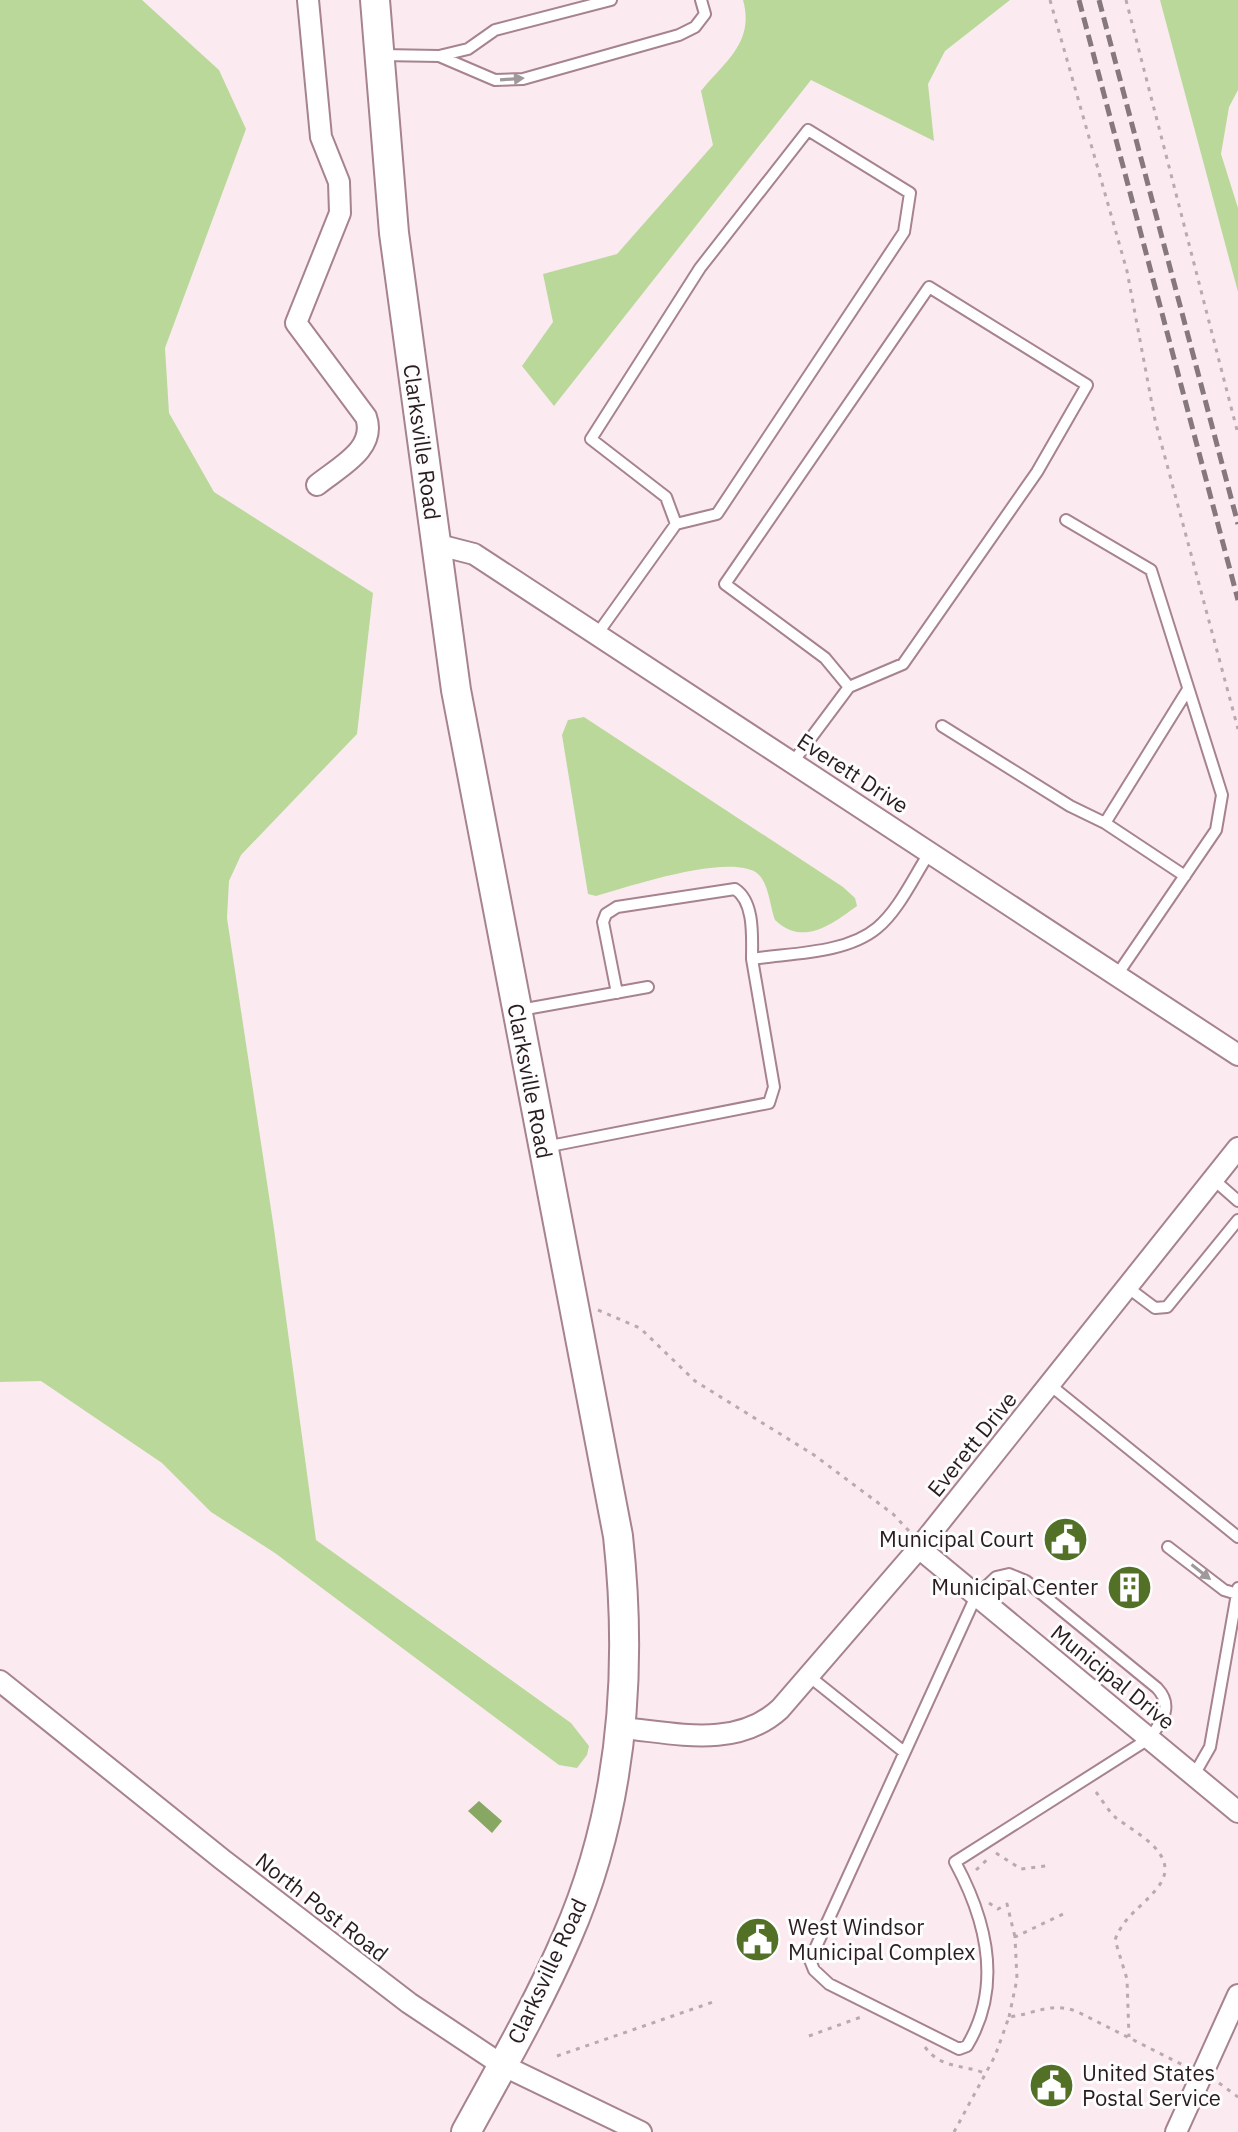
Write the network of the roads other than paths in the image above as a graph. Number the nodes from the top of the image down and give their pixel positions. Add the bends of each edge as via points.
1 (308, 0) edge
2 (375, 0) edge
3 (611, 0) edge
4 (701, 0) edge
5 (379, 55) junction
6 (439, 56) junction
7 (317, 485) dead end
8 (1066, 520) dead end
9 (676, 524) junction
10 (435, 544) junction
11 (598, 633) junction
12 (849, 687) junction
13 (1187, 691) junction
14 (942, 726) dead end
15 (793, 762) junction
16 (1105, 823) junction
17 (930, 852) junction
18 (1185, 876) junction
19 (752, 959) junction
20 (1117, 975) junction
21 (648, 987) dead end
22 (617, 993) junction
23 (517, 1011) junction
24 (1238, 1055) edge
25 (543, 1147) junction
26 (1238, 1148) edge
27 (1213, 1179) junction
28 (1238, 1201) edge
29 (1238, 1220) edge
30 (1127, 1287) junction
31 (1050, 1385) junction
32 (1238, 1537) edge
33 (920, 1547) junction
34 (1168, 1547) dead end
35 (1238, 1588) edge
36 (1237, 1594) edge
37 (976, 1596) junction
38 (810, 1677) junction
39 (0, 1681) edge
40 (622, 1728) junction
41 (1150, 1738) junction
42 (904, 1752) junction
43 (1194, 1775) junction
44 (1238, 1812) edge
45 (1238, 1995) edge
46 (502, 2065) junction
47 (466, 2132) edge
48 (641, 2132) edge
49 (1176, 2132) edge

1 - 7 street via 321,137 341,198 340,213 296,323 370,427 364,447
2 - 5 street, Clarksville Road
3 - 6 lane via 495,30 468,49
6 -> 4 lane via 495,80 523,79 679,35 705,14
5 - 6 lane
5 - 10 street, Clarksville Road via 394,233
8 - 13 lane via 1151,570
9 - 9 lane via 717,514 904,232 910,193 808,130 700,268 591,439 666,497
9 - 11 lane
10 - 11 street, Everett Drive via 474,554
10 - 23 street, Clarksville Road via 456,690
11 - 15 street, Everett Drive
12 - 12 lane via 903,664 1037,472 1087,385 929,287 725,584 825,658
12 - 15 lane
13 - 16 lane
13 - 18 lane via 1222,795 1216,830
14 - 16 lane
15 - 17 street, Everett Drive
16 - 18 lane
17 - 19 lane via 873,931 825,948
17 - 20 street, Everett Drive
18 - 20 lane
19 - 22 lane via 746,902 735,889 617,907 603,922
19 - 25 lane via 774,1087 769,1103
20 - 24 street, Everett Drive
21 - 22 lane
22 - 23 lane
23 - 25 street, Clarksville Road
25 - 40 street, Clarksville Road via 618,1536 627,1648
26 - 27 street, Everett Drive
27 - 28 lane
27 - 30 street, Everett Drive
29 - 30 lane via 1167,1307 1155,1308
30 - 31 street, Everett Drive
31 - 32 lane
31 - 33 street, Everett Drive
33 - 37 street, Municipal Drive
33 - 38 street, Everett Drive
34 -> 36 lane via 1224,1590
35 - 36 lane
36 - 43 lane via 1210,1747
37 - 41 street, Municipal Drive
37 - 41 lane via 1000,1575 1026,1581 1160,1691 1166,1711
37 - 42 lane
38 - 40 street, Everett Drive via 770,1718 741,1732 713,1736
38 - 42 lane
39 - 46 street, North Post Road via 397,1994
40 - 46 street, Clarksville Road via 609,1804 587,1883 546,1983
41 - 42 lane via 955,1862 978,1910 988,1961 983,2012 961,2049 836,1988 814,1970 812,1953
41 - 43 street, Municipal Drive
43 - 44 street, Municipal Drive
45 - 49 street
46 - 47 street, Clarksville Road
46 - 48 street, North Post Road

